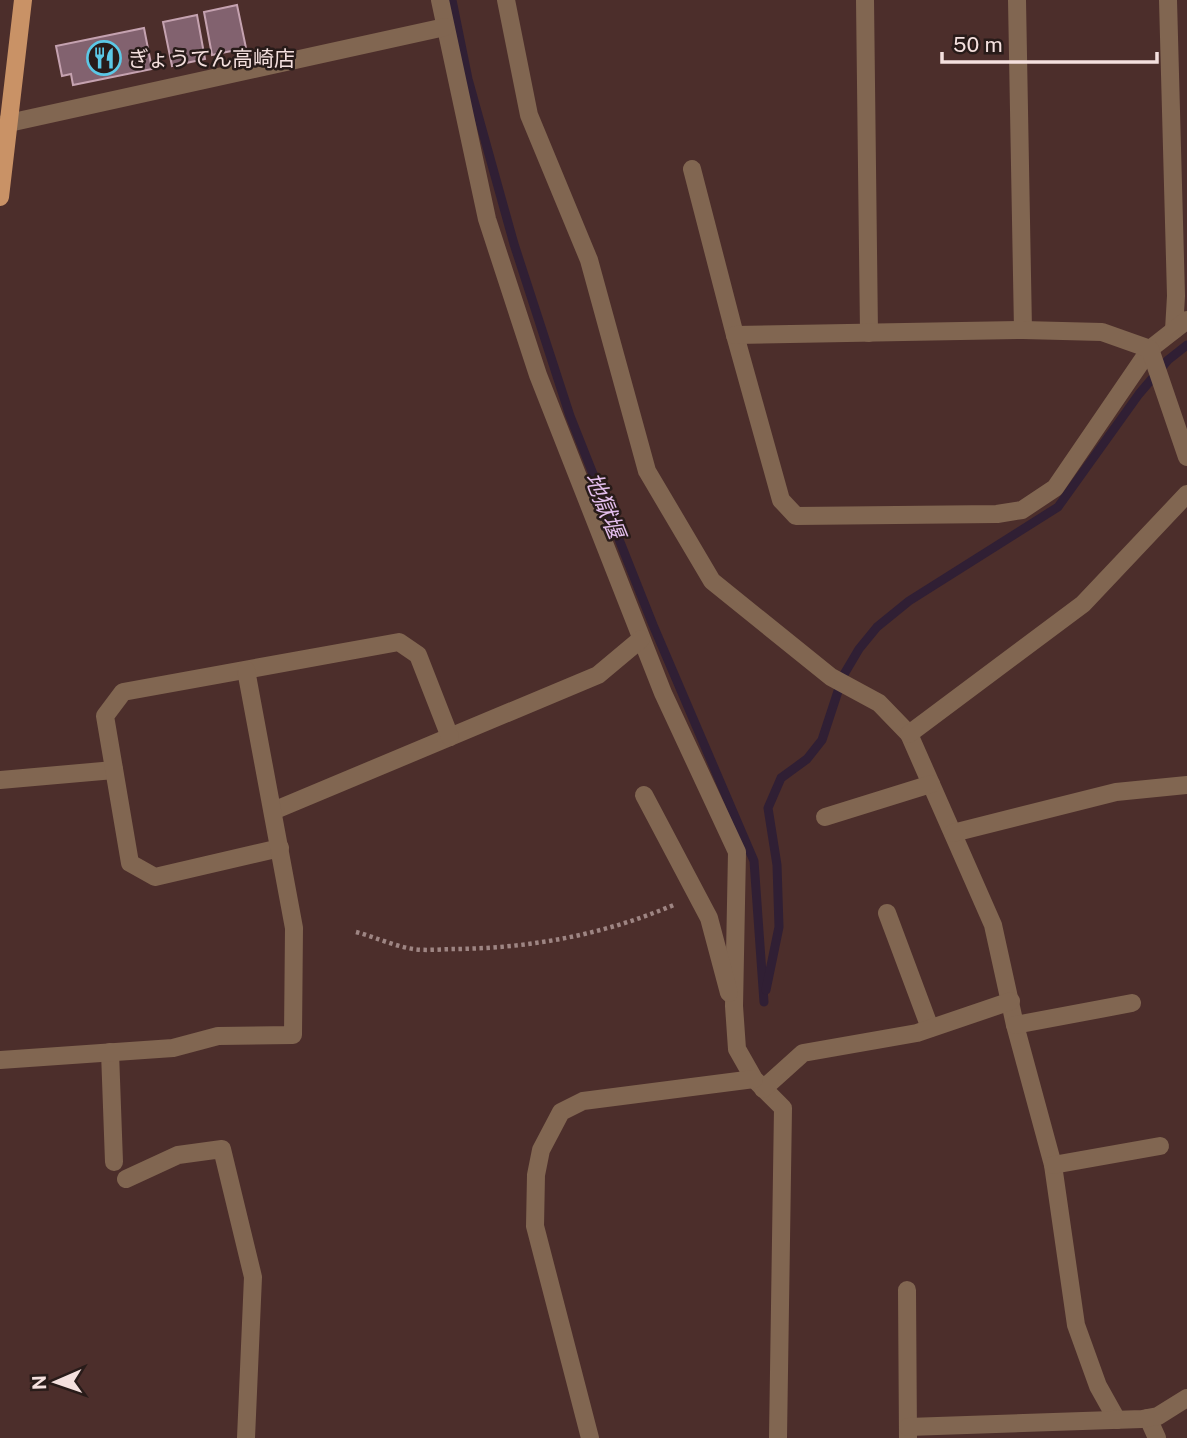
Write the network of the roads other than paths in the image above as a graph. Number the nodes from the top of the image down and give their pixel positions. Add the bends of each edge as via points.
1 (23, 0) edge
2 (440, 0) edge
3 (506, 0) edge
4 (864, 0) edge
5 (1017, 0) edge
6 (1167, 0) edge
7 (445, 27) junction
8 (4, 124) edge
9 (692, 169) dead end
10 (0, 197) edge
11 (1180, 325) edge
12 (1023, 330) junction
13 (869, 332) junction
14 (735, 335) junction
15 (1150, 349) junction
16 (1187, 457) edge
17 (1187, 494) edge
18 (641, 639) junction
19 (246, 670) junction
20 (909, 734) junction
21 (450, 737) junction
22 (114, 770) junction
23 (0, 780) edge
24 (931, 785) junction
25 (1187, 785) edge
26 (643, 795) dead end
27 (273, 811) junction
28 (825, 817) dead end
29 (953, 833) junction
30 (280, 848) junction
31 (887, 913) dead end
32 (1011, 1001) junction
33 (1132, 1003) dead end
34 (734, 1006) junction
35 (1015, 1025) junction
36 (930, 1028) junction
37 (110, 1052) junction
38 (0, 1060) edge
39 (758, 1084) junction
40 (1160, 1146) dead end
41 (114, 1162) dead end
42 (1053, 1165) junction
43 (126, 1179) dead end
44 (907, 1290) dead end
45 (1187, 1398) edge
46 (1148, 1418) junction
47 (1117, 1420) junction
48 (908, 1432) edge
49 (246, 1438) edge
50 (590, 1438) edge
51 (778, 1438) edge
52 (1157, 1438) edge

1 - 8 main road
2 - 7 street
3 - 20 street via 529,115 589,260 647,471 712,581 831,677 879,703
4 - 13 street
5 - 12 street
6 - 11 street
7 - 8 street
7 - 18 street via 487,219 538,375
8 - 10 main road
9 - 14 street
11 - 15 street
12 - 13 street
12 - 15 street via 1102,332
13 - 14 street
14 - 15 street via 781,500 796,516 1022,510 1055,488
15 - 16 street
17 - 20 street via 1083,604
18 - 21 street via 598,676
18 - 34 street via 737,852
19 - 21 street via 399,642 418,655
19 - 22 street via 123,692 105,716
19 - 27 street
20 - 24 street
21 - 27 street
22 - 23 street
22 - 30 street via 130,863 155,877
24 - 28 street
24 - 29 street
25 - 29 street via 1116,792
26 - 34 street via 709,918
27 - 30 street
29 - 32 street via 993,925
30 - 37 street via 294,928 293,1035 218,1036 173,1048
31 - 36 street
32 - 35 street
32 - 36 street
33 - 35 street
34 - 39 street via 737,1049
35 - 42 street
36 - 39 street via 803,1053
37 - 38 street
37 - 41 street
39 - 50 street via 583,1101 561,1112 541,1150 535,1226
39 - 51 street via 783,1108
40 - 42 street
42 - 47 street via 1076,1325 1098,1386
43 - 49 street via 178,1155 222,1149 253,1277
44 - 48 street
45 - 46 street
46 - 47 street
46 - 52 street
47 - 48 street

